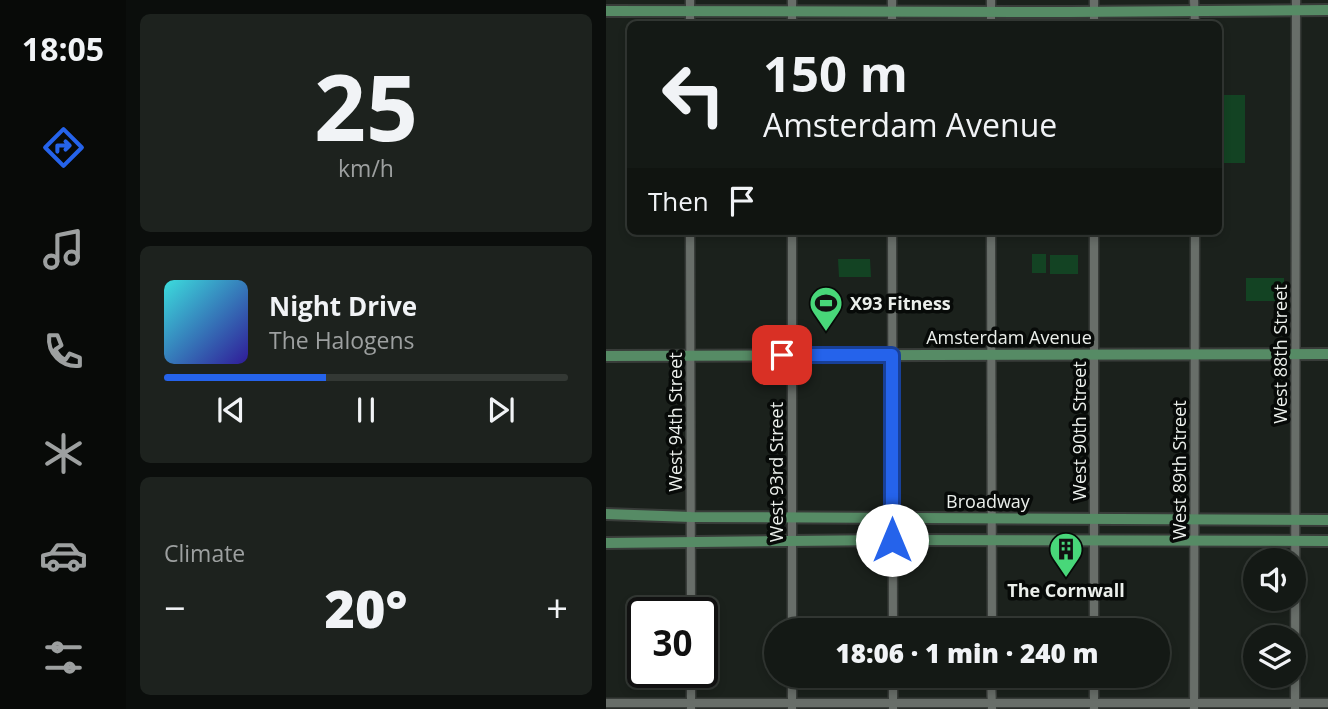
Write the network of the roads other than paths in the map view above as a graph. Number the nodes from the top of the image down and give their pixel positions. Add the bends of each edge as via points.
1 (792, 0) edge
2 (892, 5) edge
3 (1296, 5) edge
4 (690, 6) edge
5 (991, 6) edge
6 (1094, 6) edge
7 (1195, 6) edge
8 (1329, 10) edge
9 (606, 11) edge
10 (792, 12) junction
11 (792, 21) edge
12 (690, 235) edge
13 (792, 235) edge
14 (892, 235) edge
15 (992, 235) edge
16 (1094, 235) edge
17 (1195, 235) edge
18 (992, 354) junction
19 (1094, 354) junction
20 (1195, 354) junction
21 (792, 355) junction
22 (892, 355) junction
23 (1296, 355) junction
24 (1329, 355) edge
25 (606, 356) edge
26 (690, 356) junction
27 (606, 514) edge
28 (691, 517) junction
29 (792, 517) junction
30 (892, 518) junction
31 (992, 518) junction
32 (1095, 519) junction
33 (1195, 520) junction
34 (1295, 520) junction
35 (1329, 520) edge
36 (892, 540) junction
37 (992, 540) junction
38 (691, 541) junction
39 (792, 541) junction
40 (1095, 541) junction
41 (1195, 541) junction
42 (1295, 541) junction
43 (1329, 541) edge
44 (606, 543) edge
45 (691, 597) edge
46 (792, 618) edge
47 (892, 618) edge
48 (992, 618) edge
49 (1094, 618) edge
50 (691, 688) edge
51 (792, 688) edge
52 (893, 688) edge
53 (992, 688) edge
54 (1094, 688) edge
55 (606, 703) edge
56 (1329, 703) edge
57 (691, 706) edge
58 (792, 706) edge
59 (893, 706) edge
60 (992, 706) edge
61 (1094, 706) edge
62 (1194, 706) edge
63 (1295, 706) edge

1 - 10 street
2 - 5 main road
2 - 10 main road
3 - 7 main road
3 - 8 main road
3 - 23 street, West 88th Street
4 - 9 main road
4 - 10 main road
5 - 6 main road
6 - 7 main road
10 - 11 street
12 - 26 street, West 94th Street
13 - 21 street, West 93rd Street
14 - 22 street
15 - 18 street
16 - 19 street, West 90th Street
17 - 20 street, West 89th Street
18 - 19 main road, Amsterdam Avenue
18 - 22 main road, Amsterdam Avenue
18 - 31 street
19 - 20 main road, Amsterdam Avenue
19 - 32 street, West 90th Street
20 - 23 main road, Amsterdam Avenue
20 - 33 street, West 89th Street
21 - 22 main road, Amsterdam Avenue
21 - 26 main road, Amsterdam Avenue
21 - 29 street, West 93rd Street
22 - 30 street
23 - 24 main road, Amsterdam Avenue
23 - 34 street, West 88th Street
25 - 26 main road, Amsterdam Avenue
26 - 28 street, West 94th Street
27 - 28 main road, Broadway
28 - 29 main road, Broadway
28 - 38 street, West 94th Street
29 - 30 main road, Broadway
29 - 39 street, West 93rd Street
30 - 31 main road, Broadway
30 - 36 street
31 - 32 main road, Broadway
31 - 37 street
32 - 33 main road, Broadway
32 - 40 street, West 90th Street
33 - 34 main road, Broadway
33 - 41 street, West 89th Street
34 - 35 main road, Broadway
34 - 42 street, West 88th Street
36 - 37 main road
36 - 39 main road
36 - 47 street
37 - 40 main road
37 - 48 street
38 - 39 main road
38 - 44 main road
38 - 45 street, West 94th Street
39 - 46 street, West 93rd Street
40 - 41 main road
40 - 49 street, West 90th Street
41 - 42 main road
41 - 62 street, West 89th Street
42 - 43 main road
42 - 63 street, West 88th Street
50 - 57 street
51 - 58 street
52 - 59 street
53 - 60 street
54 - 61 street
55 - 57 street
56 - 63 street
57 - 58 street
58 - 59 street
59 - 60 street
60 - 61 street
61 - 62 street
62 - 63 street

